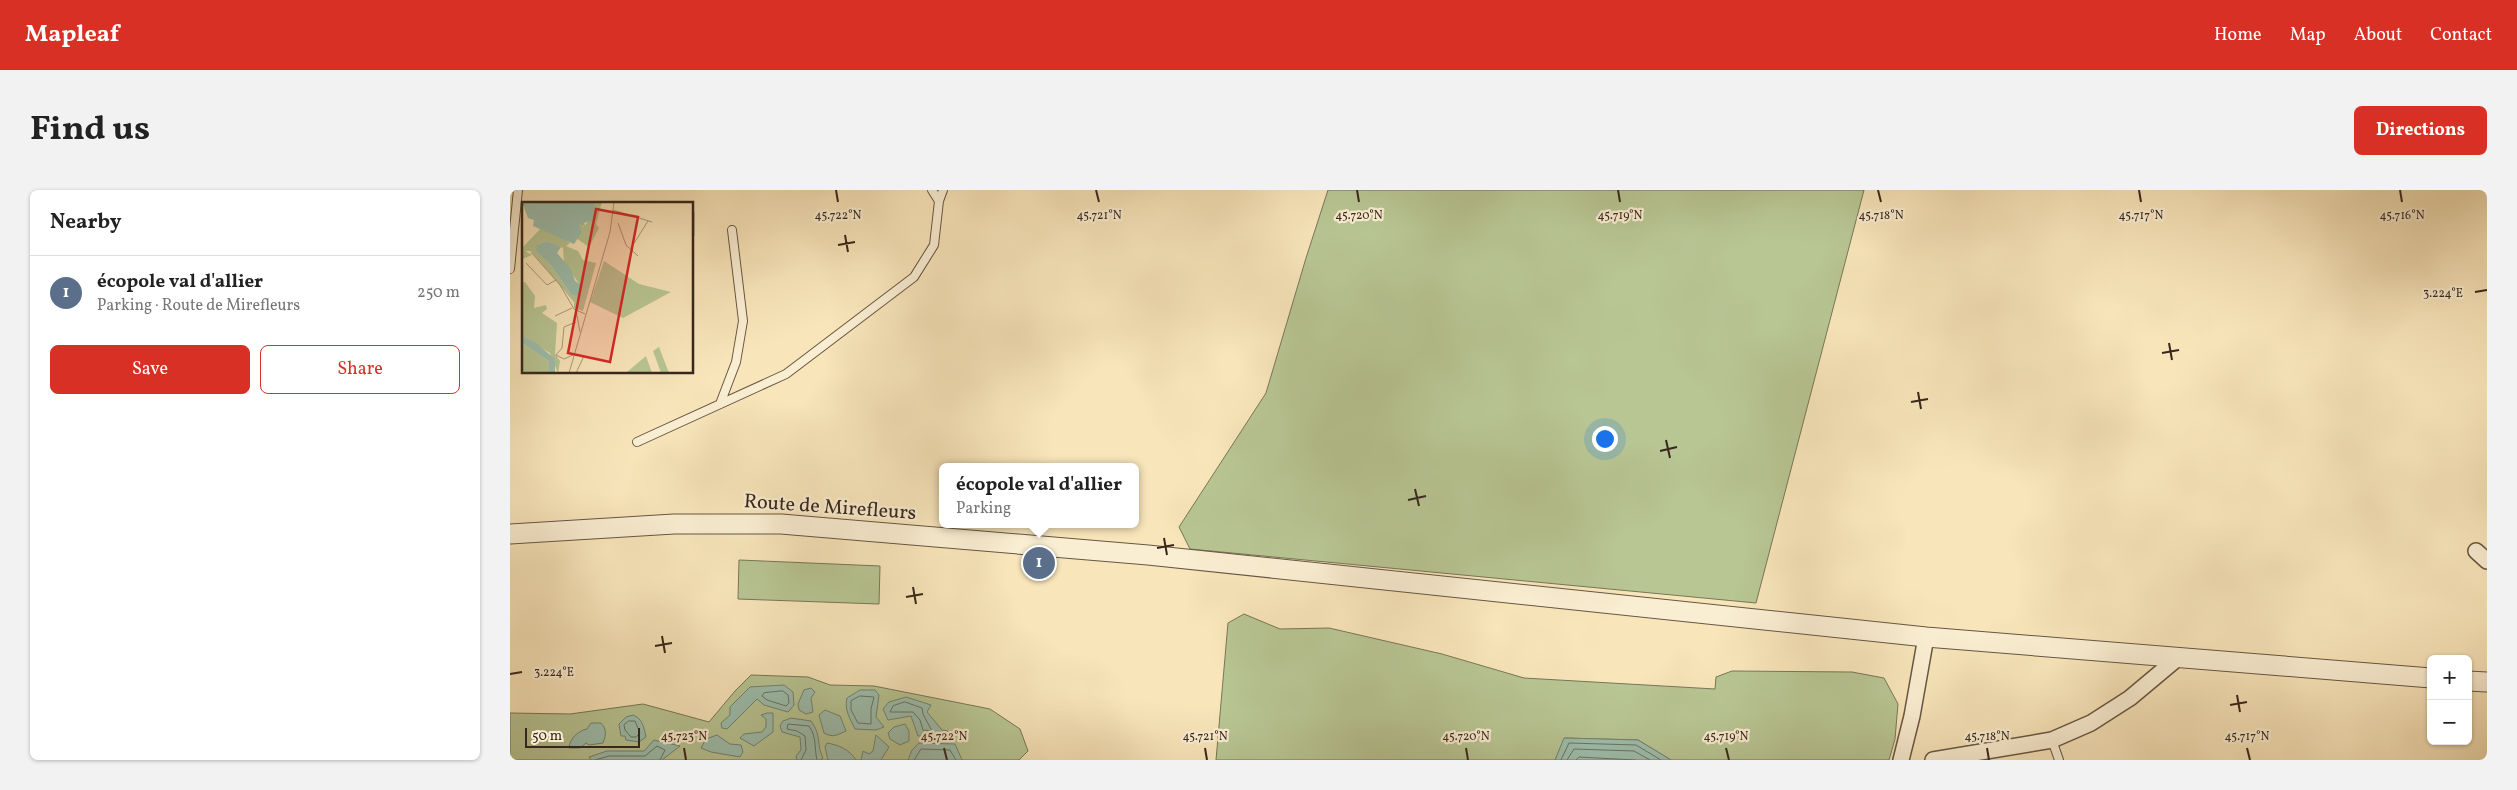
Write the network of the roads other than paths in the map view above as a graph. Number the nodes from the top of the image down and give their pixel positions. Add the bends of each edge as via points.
1 (518, 190) edge
2 (932, 190) edge
3 (943, 190) edge
4 (939, 201) junction
5 (732, 230) dead end
6 (510, 269) edge
7 (720, 404) junction
8 (637, 442) dead end
9 (510, 534) edge
10 (1926, 637) junction
11 (2178, 657) junction
12 (2427, 678) edge
13 (2052, 740) junction
14 (1901, 760) edge
15 (1933, 760) edge
16 (2059, 760) edge

1 - 6 lane
2 - 4 lane
3 - 4 lane
4 - 7 lane via 934,245 914,278 786,374
5 - 7 lane via 743,321 736,362
7 - 8 lane
9 - 10 street, Route de Mirefleurs via 674,524 781,524 1148,555
10 - 11 street, Route de Mirefleurs
10 - 14 street
11 - 12 street, Route de Mirefleurs
11 - 13 street via 2130,698 2091,723
13 - 15 street
13 - 16 lane

